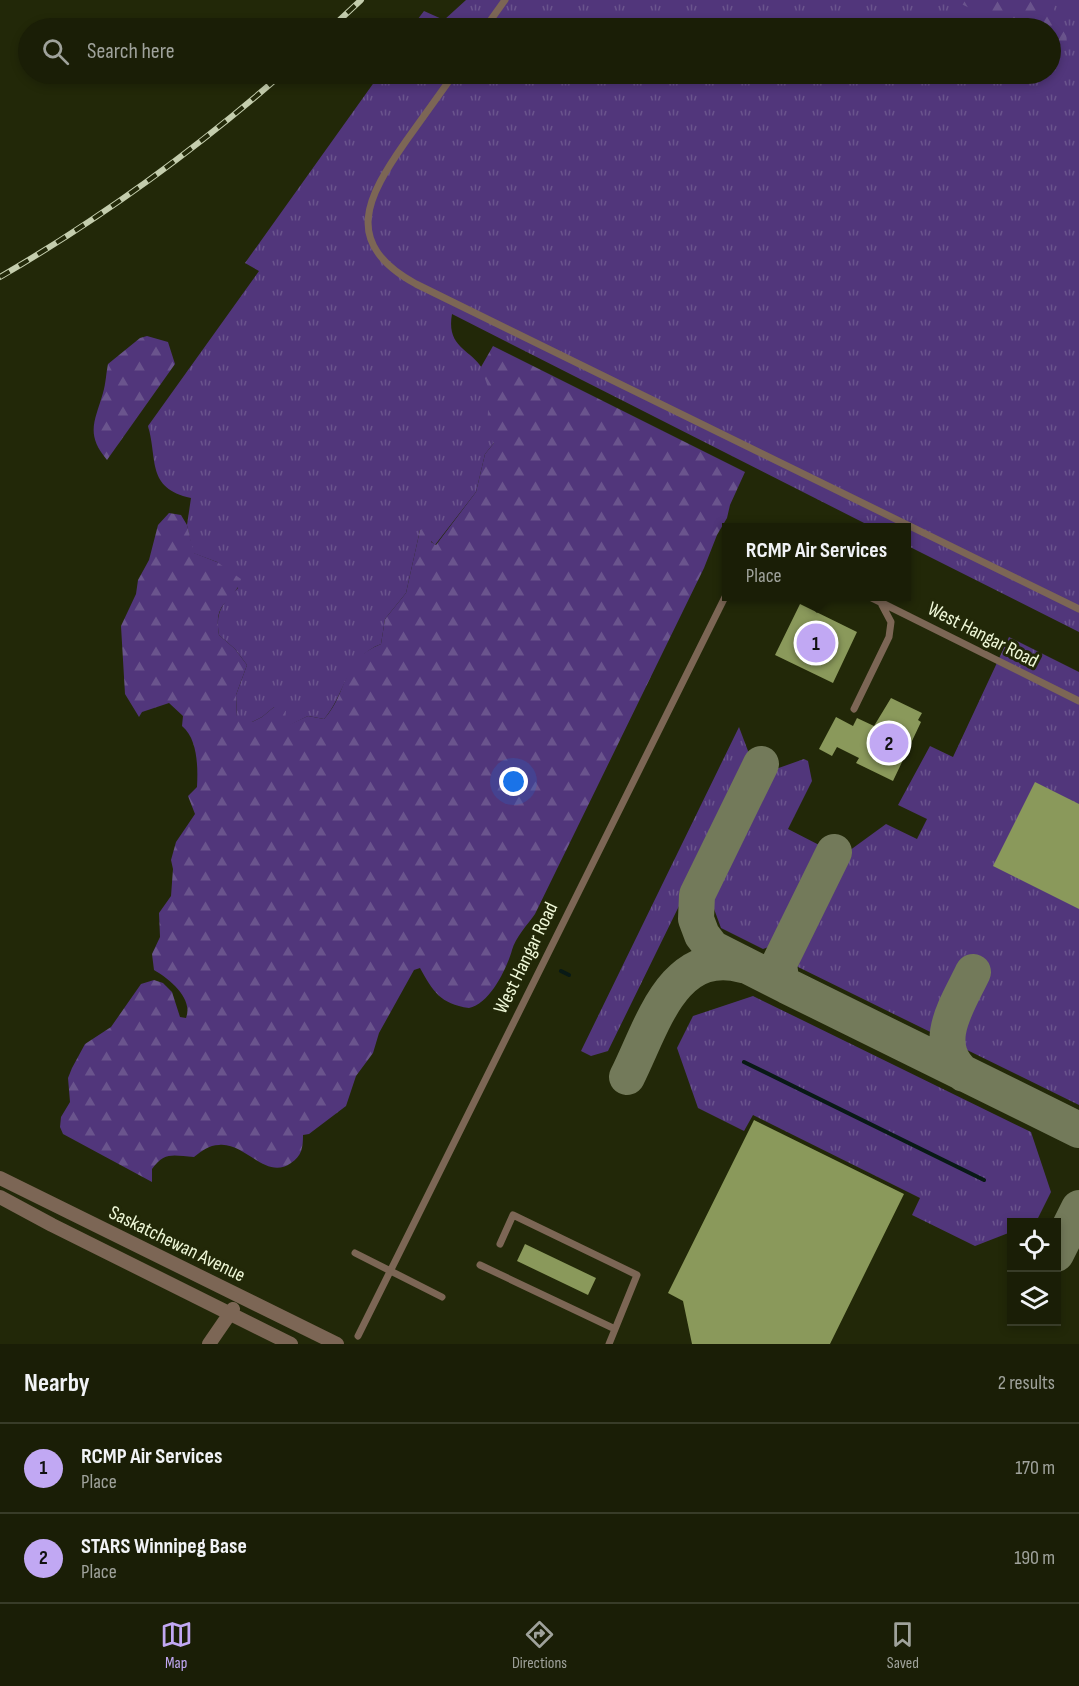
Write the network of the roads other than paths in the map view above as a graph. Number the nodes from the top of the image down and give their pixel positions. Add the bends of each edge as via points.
1 (505, 0) edge
2 (492, 18) edge
3 (447, 84) edge
4 (904, 523) edge
5 (911, 527) edge
6 (723, 601) edge
7 (875, 601) edge
8 (879, 601) edge
9 (1079, 609) edge
10 (1079, 701) edge
11 (854, 708) dead end
12 (0, 1178) edge
13 (0, 1197) edge
14 (500, 1244) dead end
15 (355, 1253) dead end
16 (480, 1265) dead end
17 (390, 1271) junction
18 (241, 1297) junction
19 (442, 1297) dead end
20 (230, 1314) junction
21 (615, 1329) junction
22 (358, 1336) dead end
23 (209, 1344) edge
24 (291, 1344) edge
25 (337, 1344) edge
26 (609, 1344) edge

1 - 2 lane
3 - 4 lane via 385,172 371,200 368,215 380,259 416,284
5 - 9 lane
6 - 17 lane, West Hangar Road
7 - 11 lane, West Hangar Road via 890,616 891,630
8 - 10 lane, West Hangar Road
12 - 18 street, Saskatchewan Avenue
13 - 20 street, Saskatchewan Avenue
14 - 21 lane via 513,1215 637,1275
15 - 17 lane
16 - 21 lane
17 - 19 lane
17 - 22 lane, West Hangar Road
18 - 20 street
18 - 25 street, Saskatchewan Avenue
20 - 23 street
20 - 24 street, Saskatchewan Avenue
21 - 26 lane

